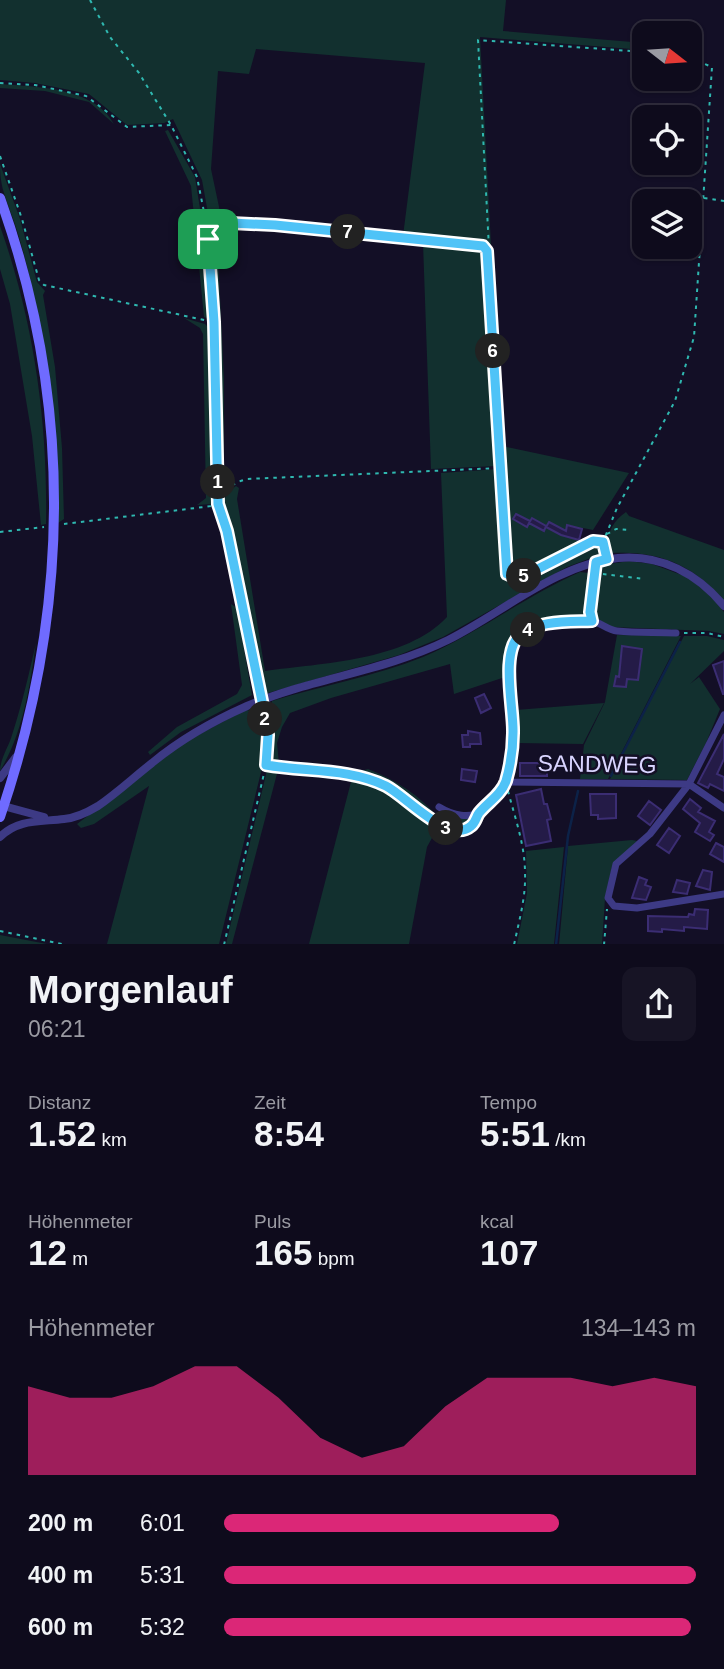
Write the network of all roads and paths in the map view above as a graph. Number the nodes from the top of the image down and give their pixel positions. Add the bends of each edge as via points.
1 (90, 0) edge
2 (632, 51) edge
3 (702, 63) edge
4 (0, 83) edge
5 (171, 125) junction
6 (0, 156) edge
7 (0, 198) edge
8 (703, 198) junction
9 (724, 201) edge
10 (208, 239) junction
11 (487, 251) junction
12 (214, 322) junction
13 (500, 468) junction
14 (218, 504) junction
15 (54, 526) junction
16 (630, 530) dead end
17 (0, 532) edge
18 (606, 534) junction
19 (593, 541) junction
20 (577, 542) dead end
21 (603, 542) junction
22 (607, 559) junction
23 (596, 562) junction
24 (594, 573) junction
25 (645, 579) dead end
26 (724, 606) edge
27 (592, 621) junction
28 (676, 633) joint
29 (724, 637) edge
30 (261, 700) junction
31 (724, 715) edge
32 (20, 752) junction
33 (266, 765) junction
34 (0, 778) edge
35 (506, 782) junction
36 (689, 784) junction
37 (439, 807) dead end
38 (724, 808) edge
39 (1, 809) edge
40 (478, 814) junction
41 (50, 819) junction
42 (0, 837) edge
43 (724, 894) edge
44 (608, 898) junction
45 (0, 931) edge
46 (67, 944) edge
47 (224, 944) edge
48 (514, 944) edge
49 (604, 944) edge

1 - 5 path
2 - 11 path via 478,40
3 - 8 path via 712,67
4 - 5 path via 86,96 127,128
5 - 10 path via 197,177
6 - 12 path via 41,283
7 - 15 main road via 27,285 47,384
8 - 9 path
8 - 18 path via 696,331 673,407
10 - 11 path via 223,224 264,225 481,245
10 - 12 path
11 - 13 path
12 - 14 path
13 - 14 path via 247,479 230,485
13 - 19 path via 510,576 521,578
14 - 15 path
14 - 30 path
15 - 17 path
15 - 32 main road via 43,652
16 - 18 path
18 - 21 path
19 - 20 path
19 - 21 path
21 - 22 path
22 - 23 street
22 - 26 street via 641,558 671,565 704,584
23 - 24 street
23 - 30 street via 575,568 417,653
24 - 25 path
24 - 27 street
27 - 28 street via 616,631
27 - 35 street via 540,626 515,641 510,671 513,736
28 - 29 path
30 - 33 path via 268,735
30 - 41 street via 198,730 89,811
31 - 36 street
32 - 34 street
32 - 39 main road
33 - 40 path via 355,775 384,785 439,825 457,831 473,825
33 - 47 path
35 - 36 street, SANDWEG
35 - 40 street
35 - 48 path via 526,872
36 - 38 street
36 - 44 street via 650,834 616,864
37 - 40 street via 461,816
39 - 41 street
41 - 42 street via 19,824
43 - 44 street via 630,908 614,906
44 - 49 path
45 - 46 path

